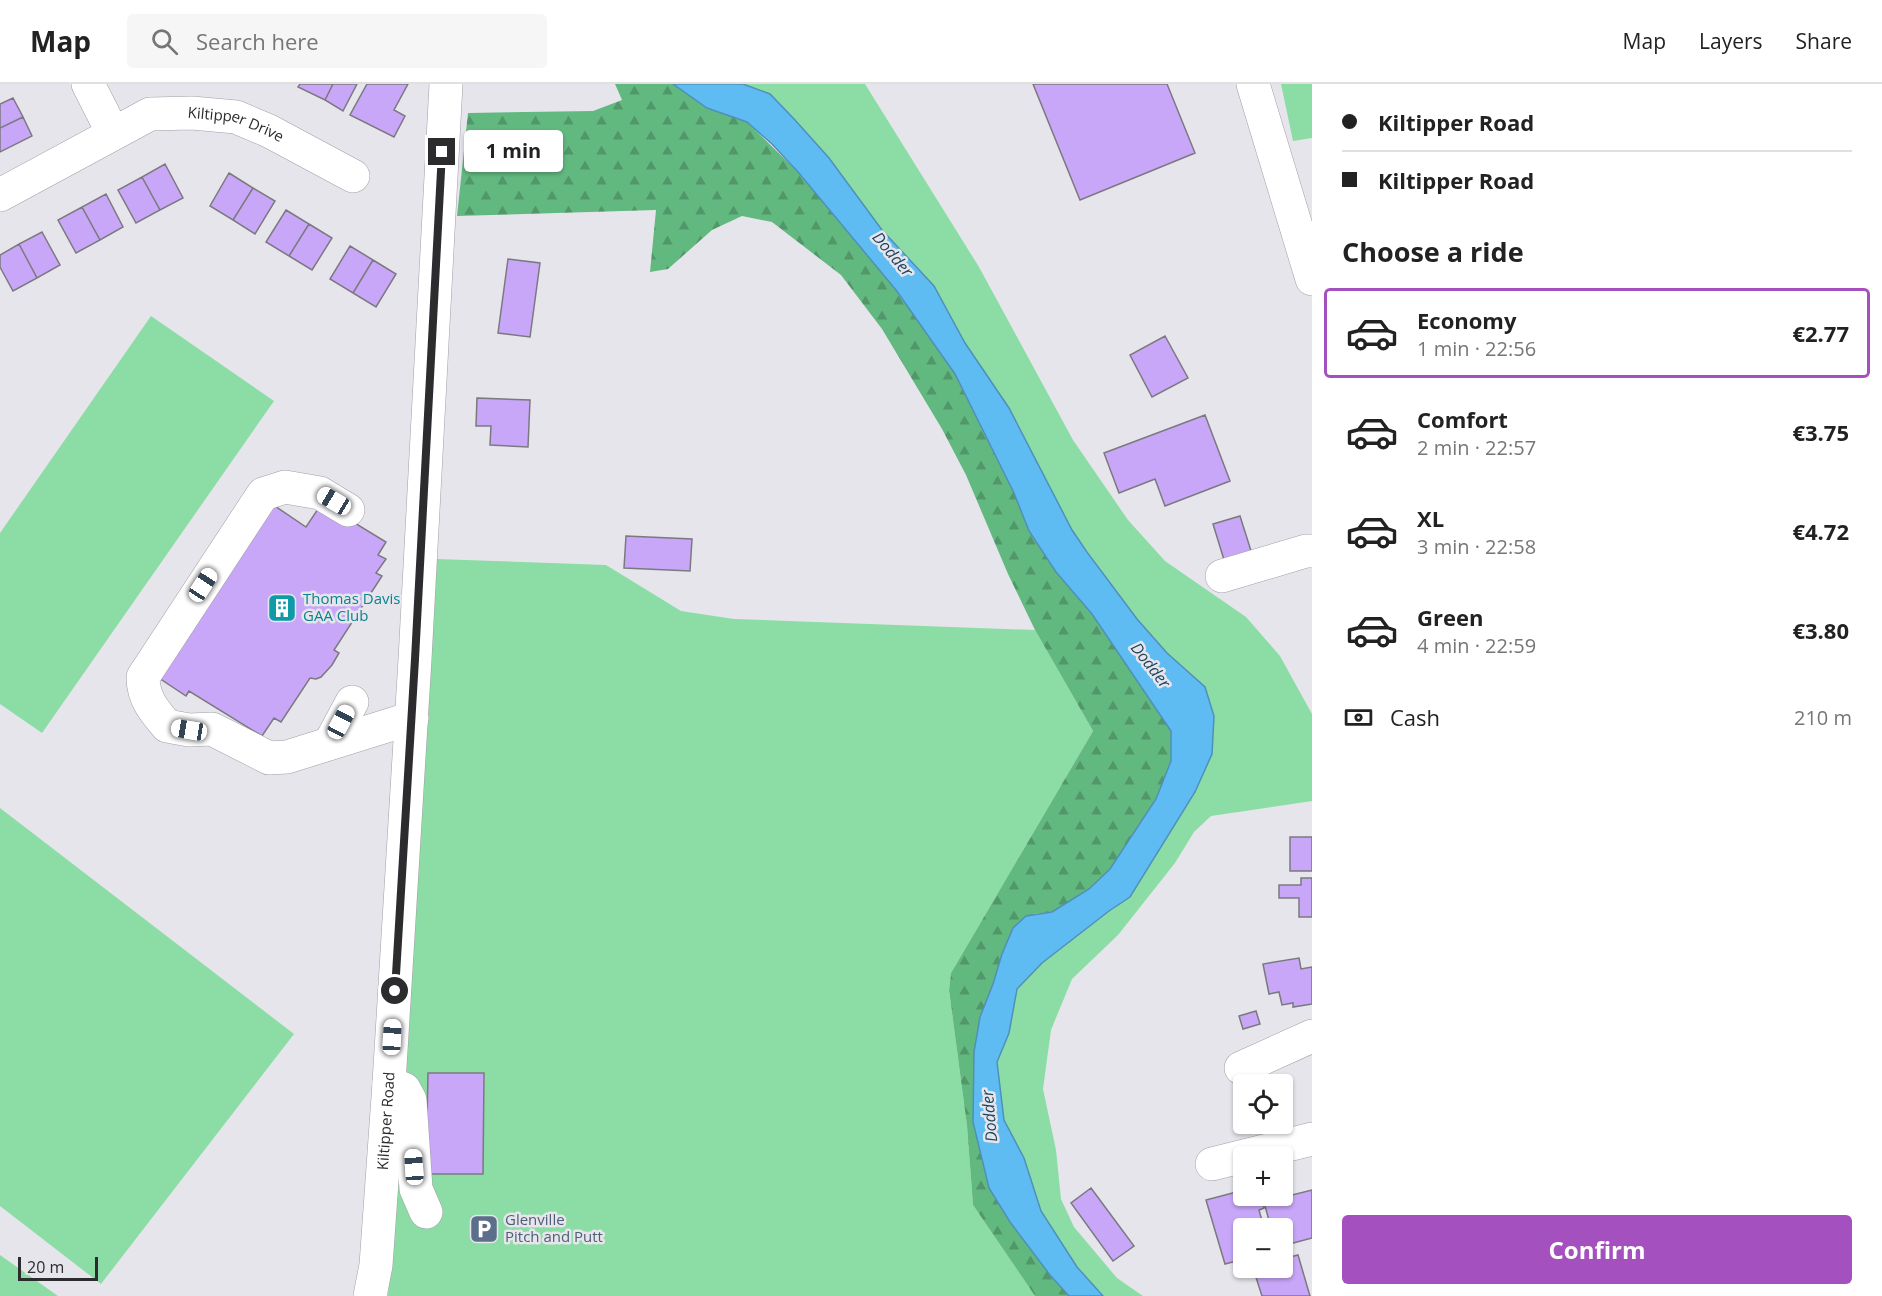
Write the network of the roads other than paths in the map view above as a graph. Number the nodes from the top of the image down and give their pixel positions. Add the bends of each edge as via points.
1 (88, 84) edge
2 (446, 84) edge
3 (1253, 84) edge
4 (112, 133) junction
5 (353, 176) dead end
6 (0, 195) edge
7 (1312, 279) edge
8 (348, 510) dead end
9 (1312, 551) edge
10 (1221, 576) dead end
11 (352, 702) dead end
12 (412, 718) junction
13 (330, 743) junction
14 (1312, 1036) edge
15 (1241, 1068) dead end
16 (389, 1083) junction
17 (1312, 1139) edge
18 (1212, 1164) dead end
19 (426, 1212) dead end
20 (370, 1296) edge

1 - 4 street
2 - 12 street, Kiltipper Road
3 - 7 street
4 - 5 street, Kiltipper Drive via 150,114 236,117
4 - 6 street, Kiltipper Drive
8 - 13 street via 320,493 285,487 262,494 143,677 143,691 167,726 212,729 269,758 287,757
9 - 10 street
11 - 13 street
12 - 13 street
12 - 16 street, Kiltipper Road
14 - 15 street
16 - 19 street via 404,1089 410,1100 416,1190
16 - 20 street, Kiltipper Road via 376,1265
17 - 18 street

